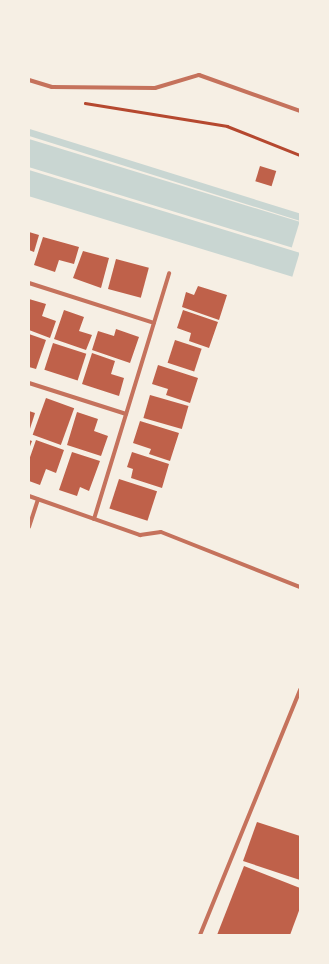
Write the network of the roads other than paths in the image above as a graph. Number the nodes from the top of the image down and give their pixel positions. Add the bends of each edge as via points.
1 (29, 80) edge
2 (300, 111) edge
3 (169, 273) dead end
4 (29, 283) edge
5 (154, 323) junction
6 (29, 383) edge
7 (126, 414) junction
8 (29, 496) edge
9 (38, 499) junction
10 (94, 519) junction
11 (29, 527) edge
12 (300, 587) edge
13 (300, 690) edge
14 (200, 935) edge

1 - 2 street via 52,87 156,88 199,75
3 - 5 street
4 - 5 street
5 - 7 street
6 - 7 street
7 - 10 street
8 - 9 street
9 - 10 street
9 - 11 street
10 - 12 street via 140,535 161,532
13 - 14 street

